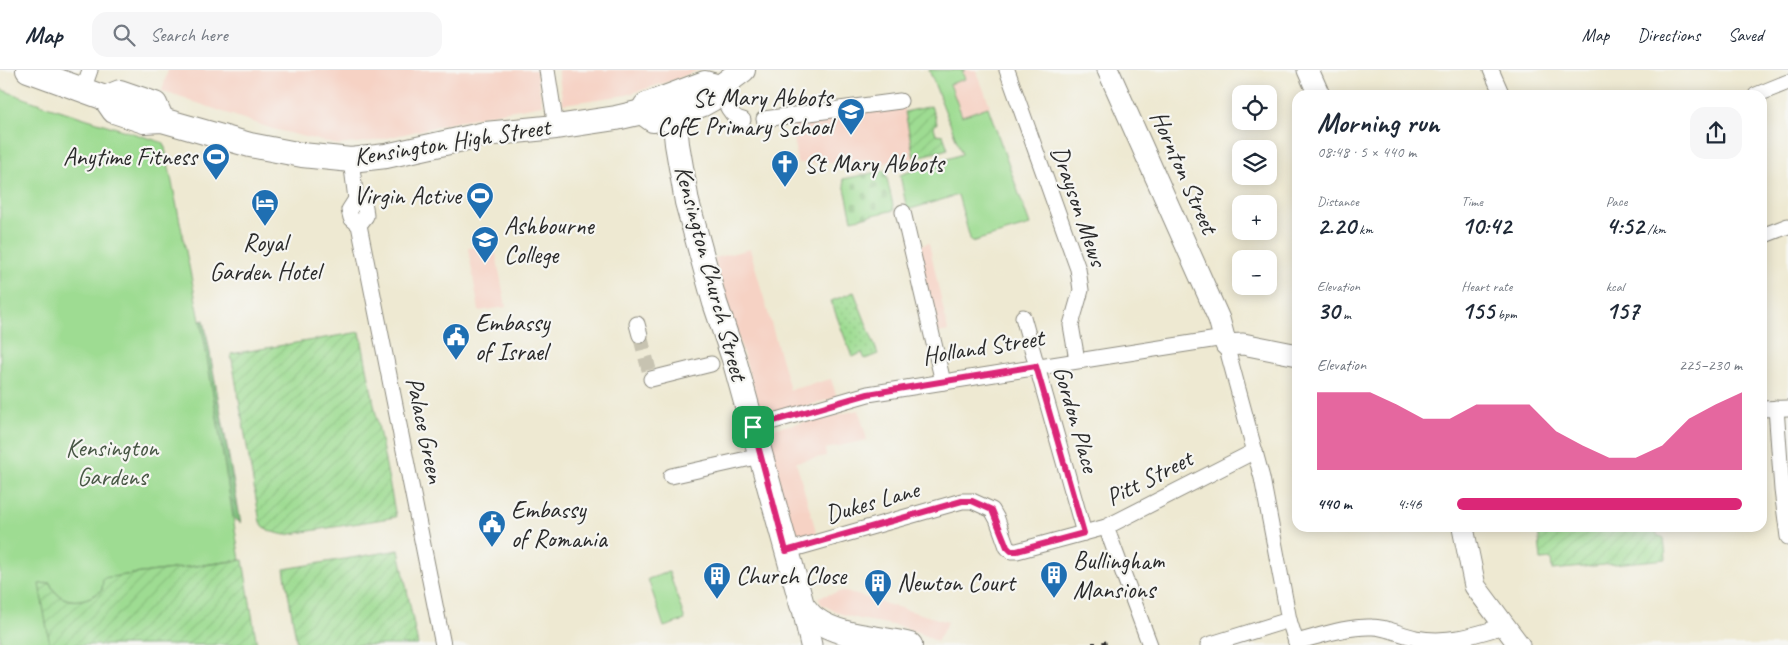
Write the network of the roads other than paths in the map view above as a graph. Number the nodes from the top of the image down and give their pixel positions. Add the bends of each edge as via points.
1 (28, 70) edge
2 (547, 70) edge
3 (743, 70) edge
4 (1007, 70) edge
5 (1108, 70) edge
6 (1308, 70) edge
7 (1491, 70) edge
8 (86, 80) edge
9 (1788, 82) edge
10 (720, 87) junction
11 (1317, 90) edge
12 (1500, 90) edge
13 (1767, 91) edge
14 (682, 92) junction
15 (900, 101) dead end
16 (646, 108) junction
17 (674, 115) junction
18 (764, 119) dead end
19 (743, 120) dead end
20 (556, 126) junction
21 (351, 160) junction
22 (903, 212) dead end
23 (1788, 226) edge
24 (1767, 234) edge
25 (1023, 317) dead end
26 (1225, 342) junction
27 (1292, 354) edge
28 (1077, 360) junction
29 (711, 364) dead end
30 (1036, 366) junction
31 (651, 379) dead end
32 (943, 382) junction
33 (1776, 408) edge
34 (753, 427) junction
35 (1255, 451) junction
36 (760, 456) junction
37 (670, 476) dead end
38 (972, 501) joint
39 (1106, 527) junction
40 (1463, 532) edge
41 (1084, 533) junction
42 (1788, 537) edge
43 (786, 551) junction
44 (802, 605) junction
45 (1290, 620) junction
46 (1504, 626) junction
47 (1296, 644) edge
48 (443, 645) edge
49 (811, 645) edge
50 (910, 645) edge
51 (1150, 645) edge
52 (1208, 645) edge
53 (1519, 645) edge

1 - 8 main road
2 - 20 street
3 - 10 main road
4 - 28 street, Drayson Mews via 1078,269 1081,290 1071,325
5 - 26 street, Hornton Street via 1219,320
6 - 11 street
7 - 12 street
8 - 21 main road, Kensington High Street via 114,111 126,116 147,122 168,122 302,155
9 - 13 street
10 - 14 main road, Kensington High Street via 705,83
10 - 17 main road via 712,99
10 - 19 street via 732,114
14 - 16 main road, Kensington High Street
14 - 17 main road
15 - 18 street
16 - 17 main road via 664,107
16 - 20 main road, Kensington High Street via 616,118
17 - 34 main road, Kensington Church Street via 687,202
20 - 21 main road, Kensington High Street via 485,134 386,156
21 - 48 street, Palace Green via 356,199 349,210 351,218 359,225
22 - 32 street
23 - 24 street
25 - 30 street, Gordon Place
26 - 27 street, Holland Street
26 - 28 street, Holland Street
26 - 35 street, Hornton Street
28 - 30 street, Holland Street
29 - 31 street
30 - 32 street, Holland Street
30 - 41 street, Gordon Place
32 - 34 street, Holland Street via 868,394
33 - 42 street
34 - 36 main road, Kensington Church Street
35 - 39 street, Pitt Street
35 - 45 street, Hornton Street
36 - 37 street
36 - 43 main road, Kensington Church Street
38 - 41 street, Pitt Street via 992,510 1011,551
38 - 43 street, Dukes Lane via 962,501
39 - 41 street, Pitt Street
39 - 51 street
40 - 46 street via 1475,586
43 - 44 main road, Kensington Church Street
44 - 49 street
44 - 50 main road, Kensington Church Street via 814,619 826,626
45 - 47 street, Hornton Street
45 - 52 street
46 - 47 street via 1439,640 1360,627
46 - 53 street

